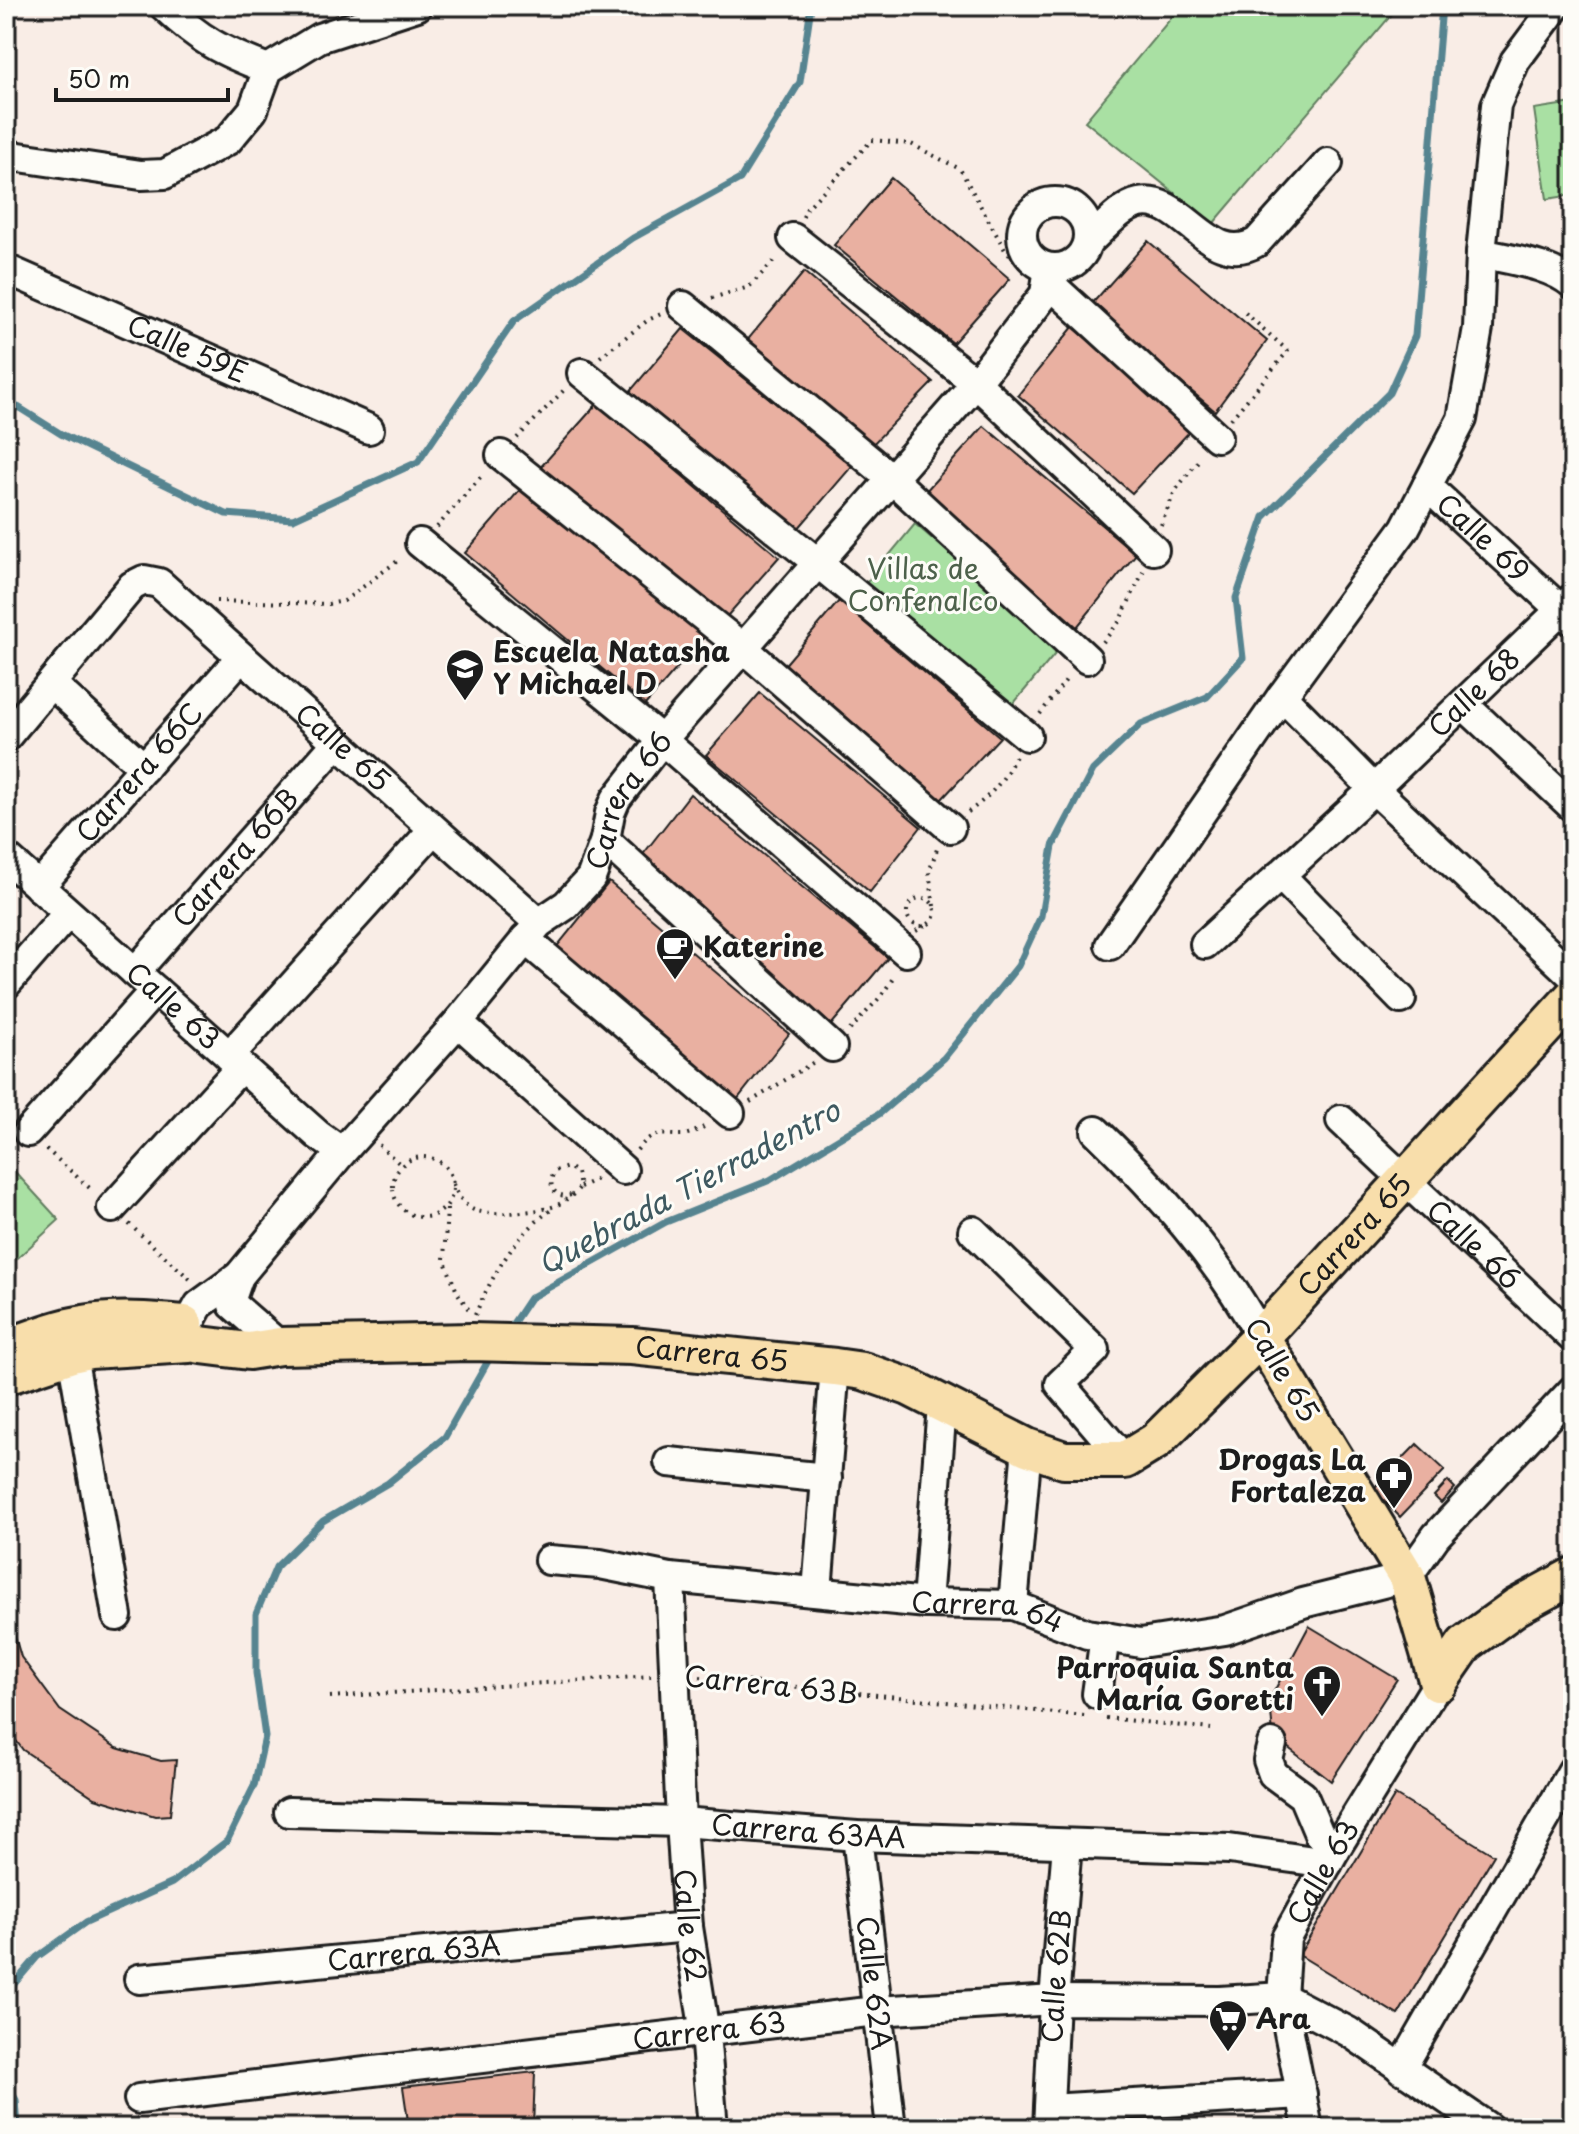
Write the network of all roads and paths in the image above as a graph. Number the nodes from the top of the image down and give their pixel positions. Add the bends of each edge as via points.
1 (164, 6) edge
2 (417, 6) edge
3 (1556, 6) edge
4 (268, 69) junction
5 (6, 155) edge
6 (1328, 163) dead end
7 (793, 238) junction
8 (1088, 242) junction
9 (1481, 253) junction
10 (6, 269) edge
11 (1047, 281) junction
12 (1573, 284) edge
13 (683, 306) junction
14 (1242, 310) dead end
15 (582, 373) junction
16 (976, 383) junction
17 (369, 429) dead end
18 (1217, 437) junction
19 (501, 455) junction
20 (891, 478) junction
21 (1427, 486) junction
22 (420, 543) junction
23 (1154, 550) junction
24 (818, 563) junction
25 (177, 600) junction
26 (1569, 609) edge
27 (743, 648) junction
28 (241, 657) junction
29 (1087, 659) junction
30 (52, 684) junction
31 (1282, 696) junction
32 (1463, 704) junction
33 (1027, 736) junction
34 (6, 737) edge
35 (662, 740) junction
36 (336, 744) junction
37 (144, 768) junction
38 (1374, 789) junction
39 (1573, 807) edge
40 (950, 828) junction
41 (433, 830) junction
42 (605, 840) junction
43 (6, 857) edge
44 (1280, 875) junction
45 (39, 887) junction
46 (934, 906) junction
47 (68, 913) junction
48 (928, 924) junction
49 (532, 931) junction
50 (1205, 944) dead end
51 (1110, 945) dead end
52 (906, 952) junction
53 (1573, 976) edge
54 (145, 981) junction
55 (6, 984) edge
56 (1573, 997) edge
57 (1401, 999) dead end
58 (458, 1022) junction
59 (832, 1047) junction
60 (235, 1061) junction
61 (730, 1113) junction
62 (1341, 1120) dead end
63 (1096, 1131) dead end
64 (28, 1132) dead end
65 (342, 1152) junction
66 (623, 1170) junction
67 (1406, 1180) junction
68 (453, 1184) junction
69 (580, 1187) junction
70 (571, 1195) junction
71 (447, 1206) junction
72 (556, 1206) junction
73 (112, 1208) dead end
74 (973, 1231) dead end
75 (239, 1276) junction
76 (194, 1330) junction
77 (1261, 1337) junction
78 (1573, 1338) edge
79 (280, 1346) junction
80 (6, 1348) edge
81 (72, 1354) junction
82 (835, 1367) junction
83 (6, 1376) edge
84 (1573, 1390) edge
85 (942, 1405) junction
86 (1027, 1447) junction
87 (1125, 1460) junction
88 (669, 1462) dead end
89 (827, 1478) junction
90 (549, 1560) dead end
91 (1573, 1576) edge
92 (1407, 1577) junction
93 (670, 1578) junction
94 (817, 1591) junction
95 (927, 1603) junction
96 (1013, 1605) junction
97 (117, 1616) dead end
98 (1105, 1636) junction
99 (676, 1675) junction
100 (1438, 1683) junction
101 (330, 1697) dead end
102 (1095, 1709) junction
103 (1211, 1729) dead end
104 (1272, 1744) dead end
105 (1573, 1770) edge
106 (289, 1812) dead end
107 (681, 1822) junction
108 (857, 1836) junction
109 (1067, 1845) junction
110 (1331, 1856) junction
111 (688, 1927) junction
112 (139, 1979) dead end
113 (1282, 1997) junction
114 (1054, 2000) junction
115 (876, 2011) junction
116 (705, 2033) junction
117 (1401, 2069) junction
118 (1302, 2094) junction
119 (139, 2099) dead end
120 (1048, 2118) edge
121 (713, 2128) edge
122 (891, 2128) edge
123 (1308, 2128) edge
124 (1489, 2128) edge

1 - 4 street via 193,33
2 - 4 street via 319,38
3 - 9 street via 1515,61 1496,105
4 - 5 street via 253,110 228,140 165,174
6 - 8 street via 1246,249 1220,245 1150,203 1128,208
7 - 11 path via 807,208 872,140 911,144 960,169 1005,250
7 - 13 path via 749,287
7 - 16 street
8 - 11 street via 1074,263
8 - 11 street via 1083,216 1074,207 1049,202 1027,216 1023,241
9 - 12 street via 1565,277
9 - 21 street via 1478,328 1462,419
10 - 17 street, Calle 59E
11 - 16 street, Carrera 66
11 - 18 street
13 - 15 path via 648,320
13 - 20 street
14 - 18 path via 1288,351
15 - 19 path
15 - 24 street
16 - 20 street, Carrera 66
16 - 23 street
18 - 23 path via 1175,491
19 - 22 path
19 - 27 street
20 - 24 street, Carrera 66
20 - 29 street
21 - 26 street, Calle 69
21 - 31 street via 1405,528
22 - 25 path via 344,601
22 - 35 street
23 - 29 path via 1119,622
24 - 27 street, Carrera 66
24 - 33 street
25 - 28 street, Calle 65
25 - 30 street, Calle 65 via 159,583 144,580 132,586
26 - 32 street, Calle 68
27 - 35 street, Carrera 66
27 - 40 street
28 - 36 street, Calle 65
28 - 37 street, Carrera 66C
29 - 33 path via 1053,694
30 - 34 street
30 - 37 street
31 - 38 street
31 - 51 street
32 - 38 street, Calle 68
32 - 39 street
33 - 40 path via 1003,781
35 - 42 street, Carrera 66 via 616,799
35 - 52 street
36 - 41 street, Calle 65
36 - 54 street, Carrera 66B
37 - 45 street, Carrera 66C
38 - 44 street, Calle 68
38 - 53 street
40 - 46 path via 929,872
41 - 49 street, Calle 65
41 - 60 street
42 - 49 street, Carrera 66 via 591,878
42 - 59 street
43 - 45 street, Calle 63
44 - 50 street, Calle 68
44 - 57 street
45 - 47 street, Calle 63
46 - 48 path via 935,917
46 - 48 path via 918,898 907,909 914,924
47 - 54 street, Calle 63
47 - 55 street
48 - 52 path via 913,935
49 - 58 street, Carrera 66
49 - 61 street, Calle 65
52 - 59 path via 882,995
54 - 60 street, Calle 63
54 - 64 street, Carrera 66B
56 - 67 main road, Carrera 65
58 - 65 street, Carrera 66
58 - 66 street
59 - 61 path
60 - 65 street, Calle 63
60 - 73 street
61 - 66 path via 686,1135 649,1136
62 - 67 street, Calle 66
63 - 77 street, Calle 65 via 1190,1233 1238,1295
65 - 75 street, Carrera 66
66 - 69 path
67 - 77 main road, Carrera 65
67 - 78 street, Calle 66
68 - 71 path
68 - 71 path via 444,1165 424,1157 401,1165 392,1184 397,1204 418,1218
68 - 72 path via 473,1210 492,1214
69 - 70 path
69 - 70 path via 573,1169 555,1171 553,1189 561,1196
70 - 72 path
71 - 72 path via 444,1259 474,1317 492,1276 540,1217
74 - 87 street via 1095,1350 1060,1384
75 - 76 street, Carrera 66 via 199,1305
75 - 79 street via 233,1305
76 - 79 main road, Carrera 65 via 249,1351
76 - 80 main road via 159,1321 86,1323
76 - 81 main road
77 - 87 main road, Carrera 65 via 1156,1441
77 - 92 main road, Calle 65
79 - 82 main road, Carrera 65 via 632,1346
81 - 83 main road
81 - 97 street
82 - 85 main road, Carrera 65 via 909,1387
82 - 89 street
84 - 92 street via 1436,1536
85 - 86 main road, Carrera 65
85 - 95 street
86 - 87 main road, Carrera 65 via 1064,1460
86 - 96 street
88 - 89 street
89 - 94 street
90 - 93 street, Carrera 64
91 - 100 main road via 1516,1607 1465,1644
92 - 98 street, Carrera 64 via 1303,1603 1225,1630 1141,1643
92 - 100 main road, Calle 65
93 - 94 street, Carrera 64
93 - 99 street, Calle 62
94 - 95 street, Carrera 64
95 - 96 street, Carrera 64
96 - 98 street, Carrera 64
98 - 102 street
99 - 101 path, Carrera 63B
99 - 102 path, Carrera 63B
99 - 107 street, Calle 62
100 - 110 street, Calle 63
102 - 103 path, Carrera 63B
104 - 110 street via 1268,1760 1273,1774 1303,1796
105 - 117 street
106 - 107 street, Carrera 63AA
107 - 108 street, Carrera 63AA
107 - 111 street, Calle 62
108 - 109 street, Carrera 63AA
108 - 115 street, Calle 62A
109 - 110 street, Carrera 63AA
109 - 114 street, Calle 62B
110 - 113 street, Calle 63 via 1286,1938
111 - 112 street, Carrera 63A
111 - 116 street, Calle 62
113 - 114 street, Carrera 63
113 - 117 street via 1349,2032
113 - 118 street, Calle 63
114 - 115 street, Carrera 63
114 - 120 street, Calle 62B
115 - 116 street, Carrera 63
115 - 122 street, Calle 62A
116 - 119 street, Carrera 63
116 - 121 street, Calle 62
117 - 124 street
118 - 120 street, Calle 62B
118 - 123 street, Calle 63

